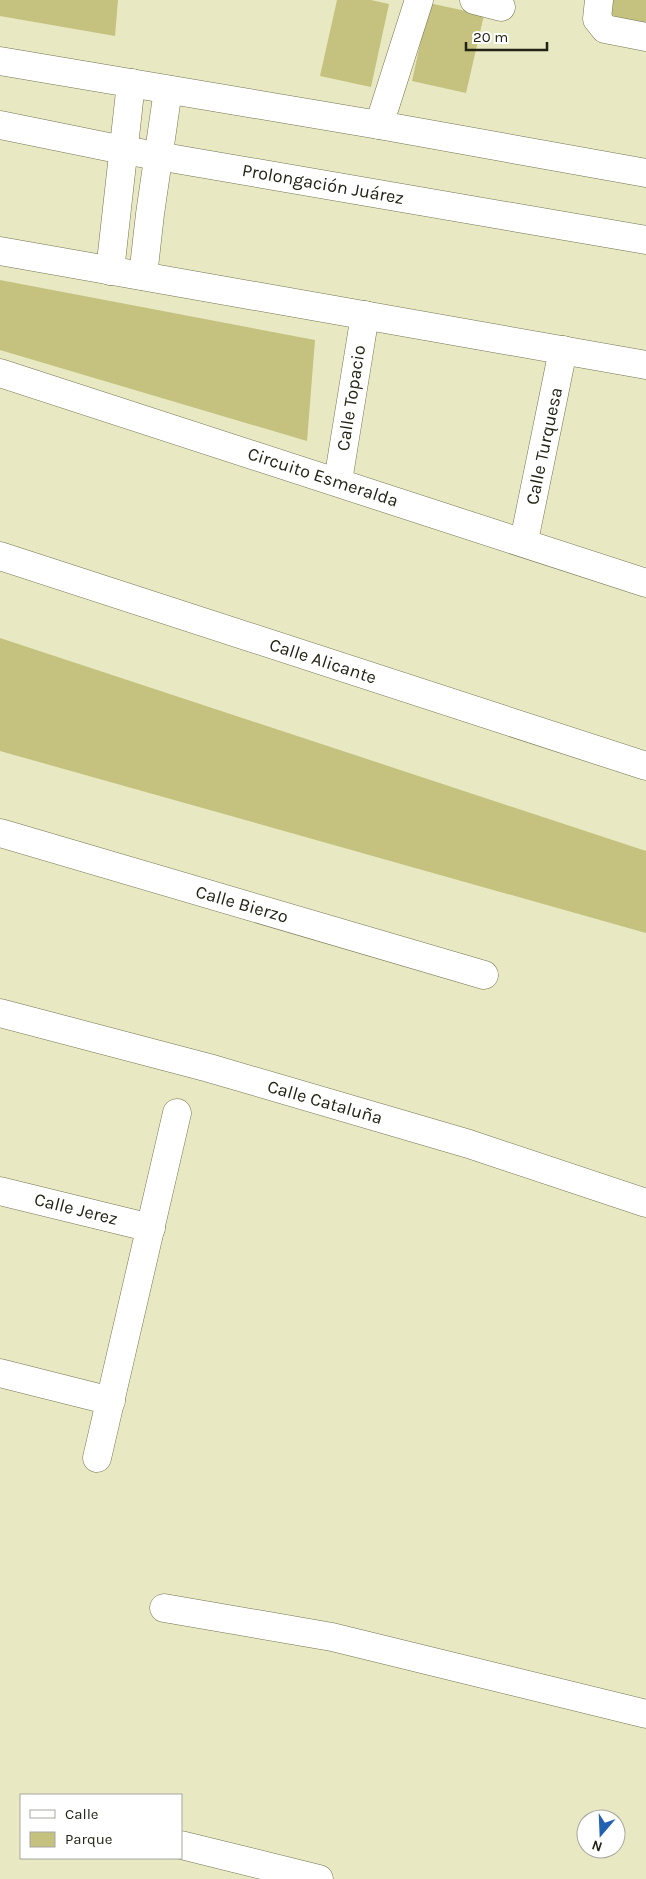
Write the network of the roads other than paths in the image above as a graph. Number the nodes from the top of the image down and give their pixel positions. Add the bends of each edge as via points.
1 (419, 0) edge
2 (474, 0) edge
3 (599, 0) edge
4 (501, 7) dead end
5 (646, 38) edge
6 (0, 61) edge
7 (132, 83) junction
8 (168, 90) junction
9 (379, 125) junction
10 (0, 126) edge
11 (123, 150) junction
12 (158, 156) junction
13 (646, 173) edge
14 (646, 240) edge
15 (0, 252) edge
16 (110, 271) junction
17 (143, 276) junction
18 (365, 315) junction
19 (563, 350) junction
20 (646, 365) edge
21 (0, 373) edge
22 (338, 481) junction
23 (524, 542) junction
24 (0, 556) edge
25 (646, 583) edge
26 (646, 766) edge
27 (0, 833) edge
28 (484, 975) dead end
29 (0, 1013) edge
30 (177, 1113) dead end
31 (0, 1191) edge
32 (646, 1203) edge
33 (151, 1228) junction
34 (0, 1373) edge
35 (111, 1401) junction
36 (97, 1458) dead end
37 (164, 1608) dead end
38 (646, 1714) edge
39 (182, 1845) edge
40 (319, 1879) edge

1 - 9 street
2 - 4 street
3 - 5 street via 597,19 605,29
6 - 7 street
7 - 8 street
7 - 11 street
8 - 9 street
8 - 12 street
9 - 13 street
10 - 11 street, Prolongación Juárez
11 - 12 street, Prolongación Juárez
11 - 16 street
12 - 14 street, Prolongación Juárez
12 - 17 street
15 - 16 street
16 - 17 street
17 - 18 street
18 - 19 street
18 - 22 street, Calle Topacio
19 - 20 street
19 - 23 street, Calle Turquesa
21 - 22 street, Circuito Esmeralda
22 - 23 street, Circuito Esmeralda
23 - 25 street, Circuito Esmeralda
24 - 26 street, Calle Alicante
27 - 28 street, Calle Bierzo
29 - 32 street, Calle Cataluña via 209,1068 469,1144
30 - 33 street
31 - 33 street, Calle Jerez
33 - 35 street
34 - 35 street
35 - 36 street
37 - 38 street via 332,1637
39 - 40 street

